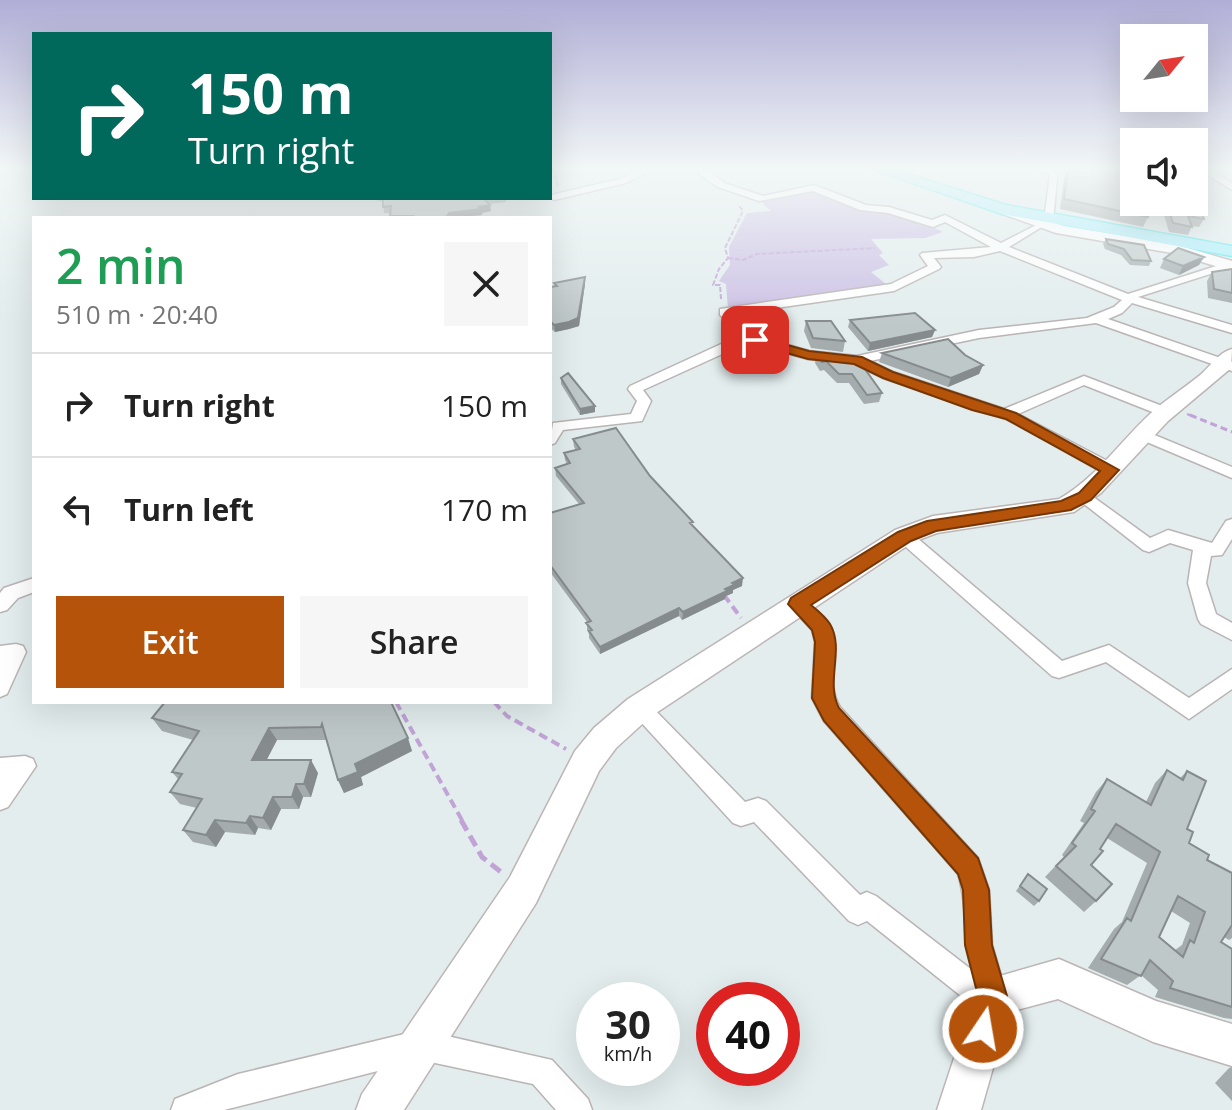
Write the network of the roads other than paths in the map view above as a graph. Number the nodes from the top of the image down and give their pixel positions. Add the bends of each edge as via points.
1 (920, 220) edge
2 (941, 220) edge
3 (948, 220) edge
4 (1038, 220) edge
5 (1045, 222) junction
6 (1001, 249) junction
7 (1231, 261) edge
8 (1131, 298) junction
9 (1096, 319) junction
10 (1232, 329) edge
11 (755, 340) junction
12 (857, 360) junction
13 (1229, 362) edge
14 (1168, 410) junction
15 (1004, 414) junction
16 (1140, 434) junction
17 (552, 436) edge
18 (1111, 470) junction
19 (1232, 473) edge
20 (1085, 496) junction
21 (1232, 525) edge
22 (904, 536) junction
23 (1203, 547) junction
24 (32, 586) edge
25 (798, 604) junction
26 (0, 605) edge
27 (1232, 632) edge
28 (0, 654) edge
29 (1232, 677) edge
30 (0, 688) edge
31 (639, 708) junction
32 (0, 768) edge
33 (0, 799) edge
34 (992, 999) junction
35 (421, 1045) junction
36 (1232, 1045) edge
37 (186, 1110) edge
38 (378, 1110) edge
39 (577, 1110) edge
40 (959, 1110) edge

1 - 2 street via 933,224
3 - 6 street
4 - 5 main road
5 - 6 street
5 - 7 main road
6 - 8 street via 1069,280
6 - 11 street via 926,255 935,267 894,287 724,312
7 - 8 street
8 - 9 street
8 - 10 street
9 - 12 street via 979,334
9 - 13 street
11 - 12 street via 808,355
11 - 17 street via 737,342 635,389 644,401 637,418 558,426
12 - 15 street
13 - 14 main road
14 - 15 street via 1084,380
14 - 16 main road
15 - 18 street
16 - 18 main road
16 - 19 street
18 - 20 main road
20 - 22 main road via 1065,506 933,525
20 - 23 street via 1149,546 1168,536
21 - 23 street via 1216,551
22 - 25 main road
22 - 29 street via 1059,670 1109,653 1189,710
23 - 27 street via 1197,583 1208,619
24 - 26 street via 11,593
25 - 31 main road
25 - 34 street via 821,627 823,698 832,714 969,867
28 - 30 street via 16,652
31 - 34 street via 741,815 758,809 858,912 867,905
31 - 35 main road via 587,761 523,890
32 - 33 street via 25,766
34 - 36 main road via 1059,979 1153,1021
34 - 40 main road
35 - 37 street via 238,1089
35 - 38 main road
35 - 39 street via 541,1071

